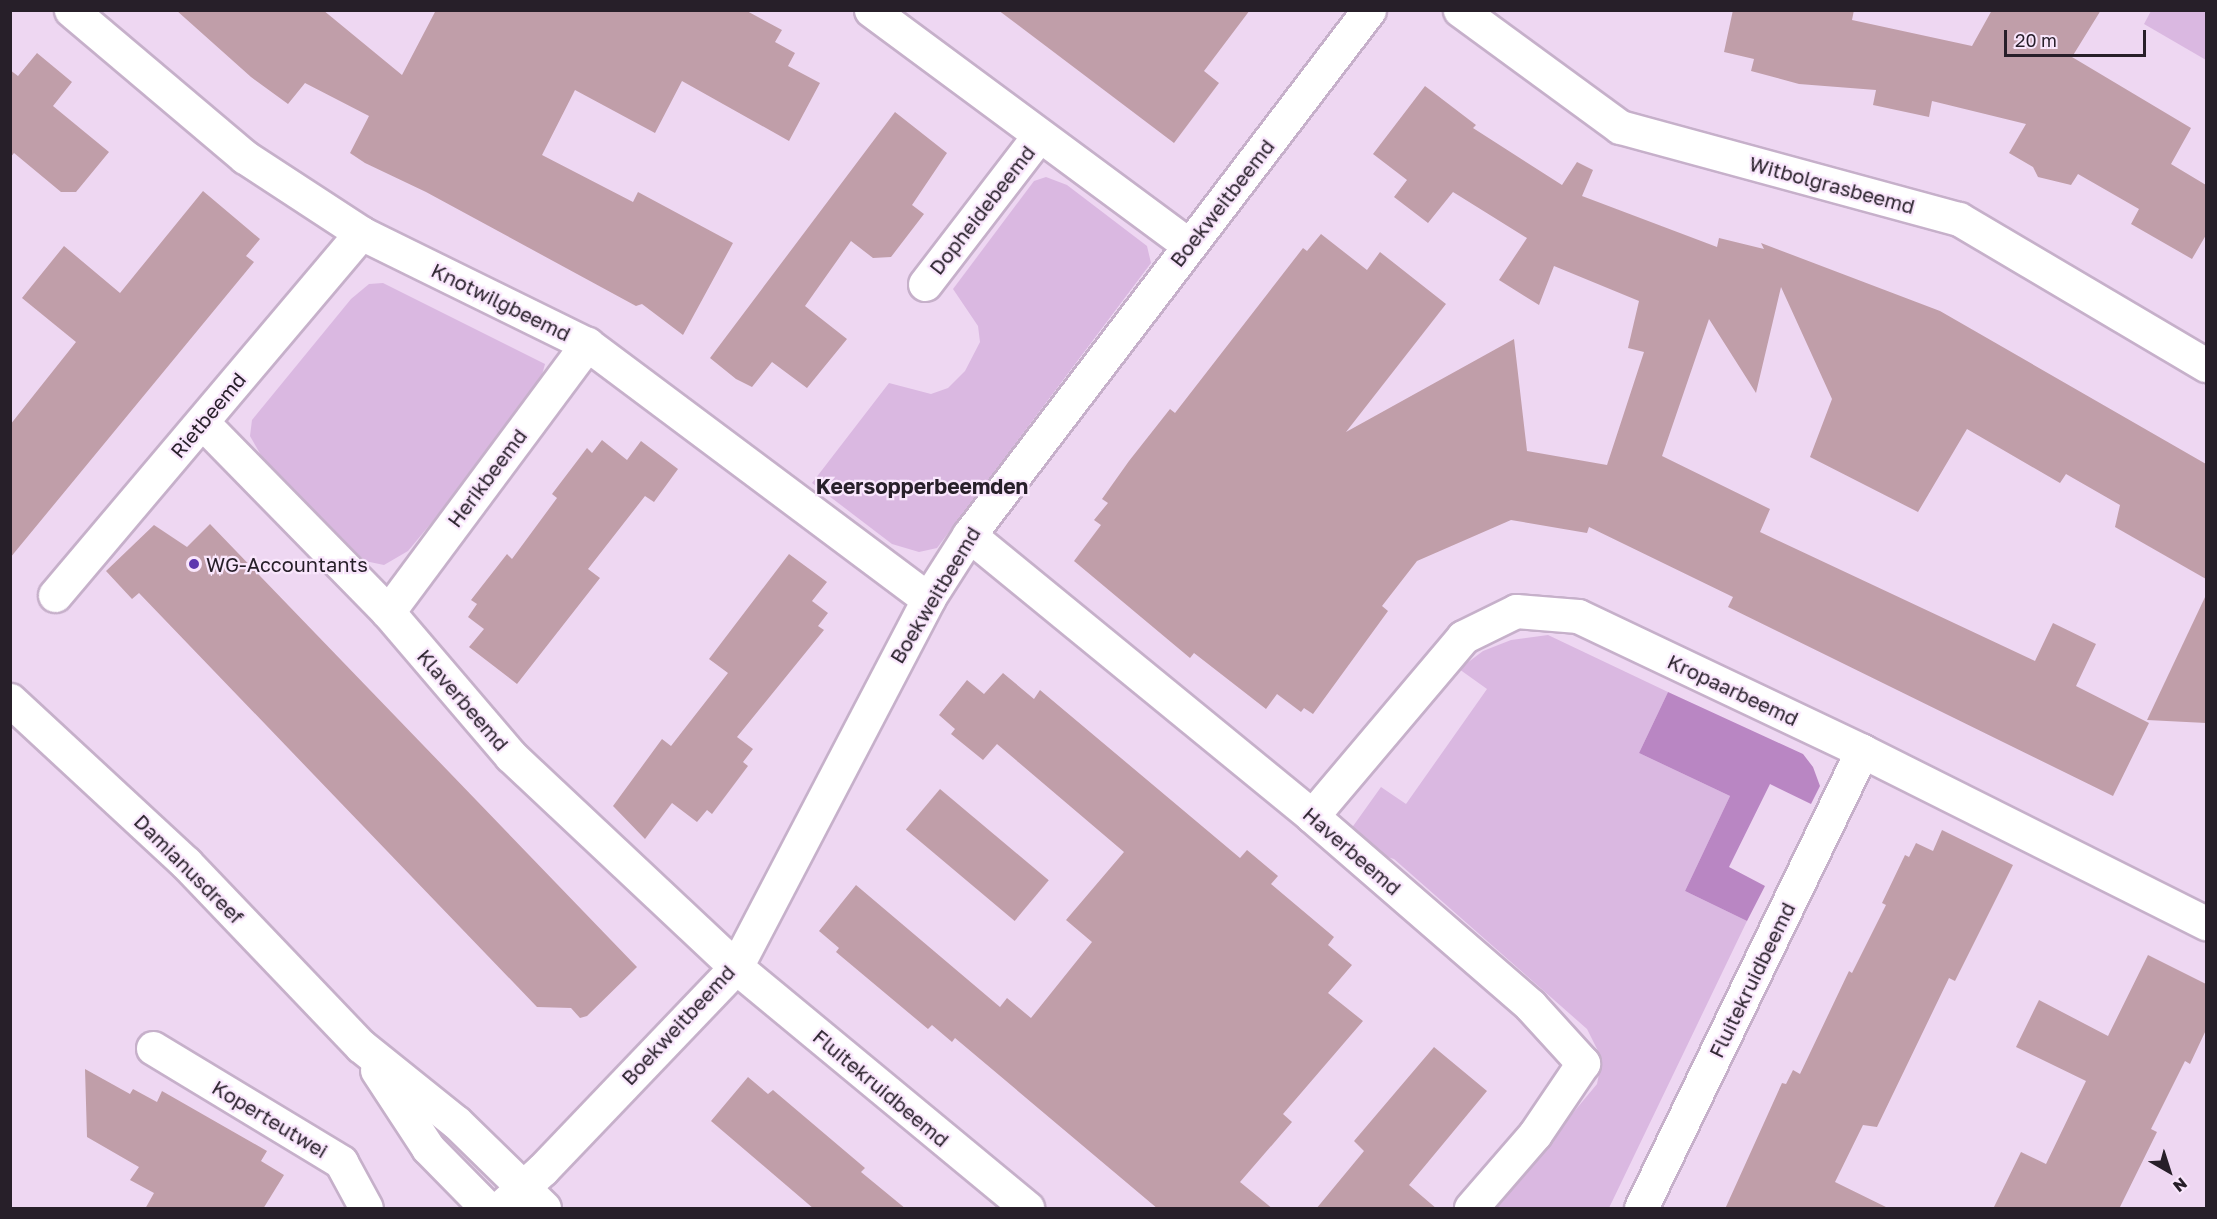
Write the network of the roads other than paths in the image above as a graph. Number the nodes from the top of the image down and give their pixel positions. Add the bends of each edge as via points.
1 (71, 10) edge
2 (871, 10) edge
3 (1369, 10) edge
4 (1460, 10) edge
5 (1038, 137) junction
6 (361, 233) junction
7 (1189, 245) junction
8 (925, 284) dead end
9 (587, 344) junction
10 (2206, 365) edge
11 (202, 422) junction
12 (969, 535) junction
13 (55, 595) dead end
14 (928, 599) junction
15 (388, 612) junction
16 (10, 700) edge
17 (1862, 751) junction
18 (1312, 816) junction
19 (2206, 923) edge
20 (736, 967) junction
21 (361, 1046) junction
22 (153, 1048) dead end
23 (522, 1201) edge
24 (366, 1209) edge
25 (487, 1209) edge
26 (1027, 1209) edge
27 (1471, 1209) edge
28 (1641, 1209) edge

1 - 6 street, Knotwilgbeemd via 245,157
2 - 5 street, Dopheidebeemd
3 - 7 street, Boekweitbeemd
4 - 10 street, Witbolgrasbeemd via 1620,127 1959,219
5 - 7 street, Dopheidebeemd
5 - 8 street, Dopheidebeemd
6 - 9 street, Knotwilgbeemd
6 - 11 street, Rietbeemd
7 - 12 street, Boekweitbeemd
9 - 14 street, Knotwilgbeemd
9 - 15 street, Herikbeemd
11 - 13 street, Rietbeemd
11 - 15 street, Klaverbeemd
12 - 14 street, Boekweitbeemd
12 - 18 street, Haverbeemd
14 - 20 street, Boekweitbeemd
15 - 20 street, Klaverbeemd via 511,756
16 - 21 street, Damianusdreef via 186,864
17 - 18 street, Kropaarbeemd via 1578,616 1516,611 1463,638
17 - 19 street, Kropaarbeemd
17 - 28 street, Fluitekruidbeemd
18 - 27 street, Haverbeemd via 1530,1005 1583,1063 1535,1134
20 - 23 street, Boekweitbeemd via 543,1169
20 - 26 street, Fluitekruidbeemd
21 - 23 street, Damianusdreef via 456,1122
21 - 25 street, Damianusdreef via 428,1148
22 - 24 street, Koperteutwei via 341,1162

